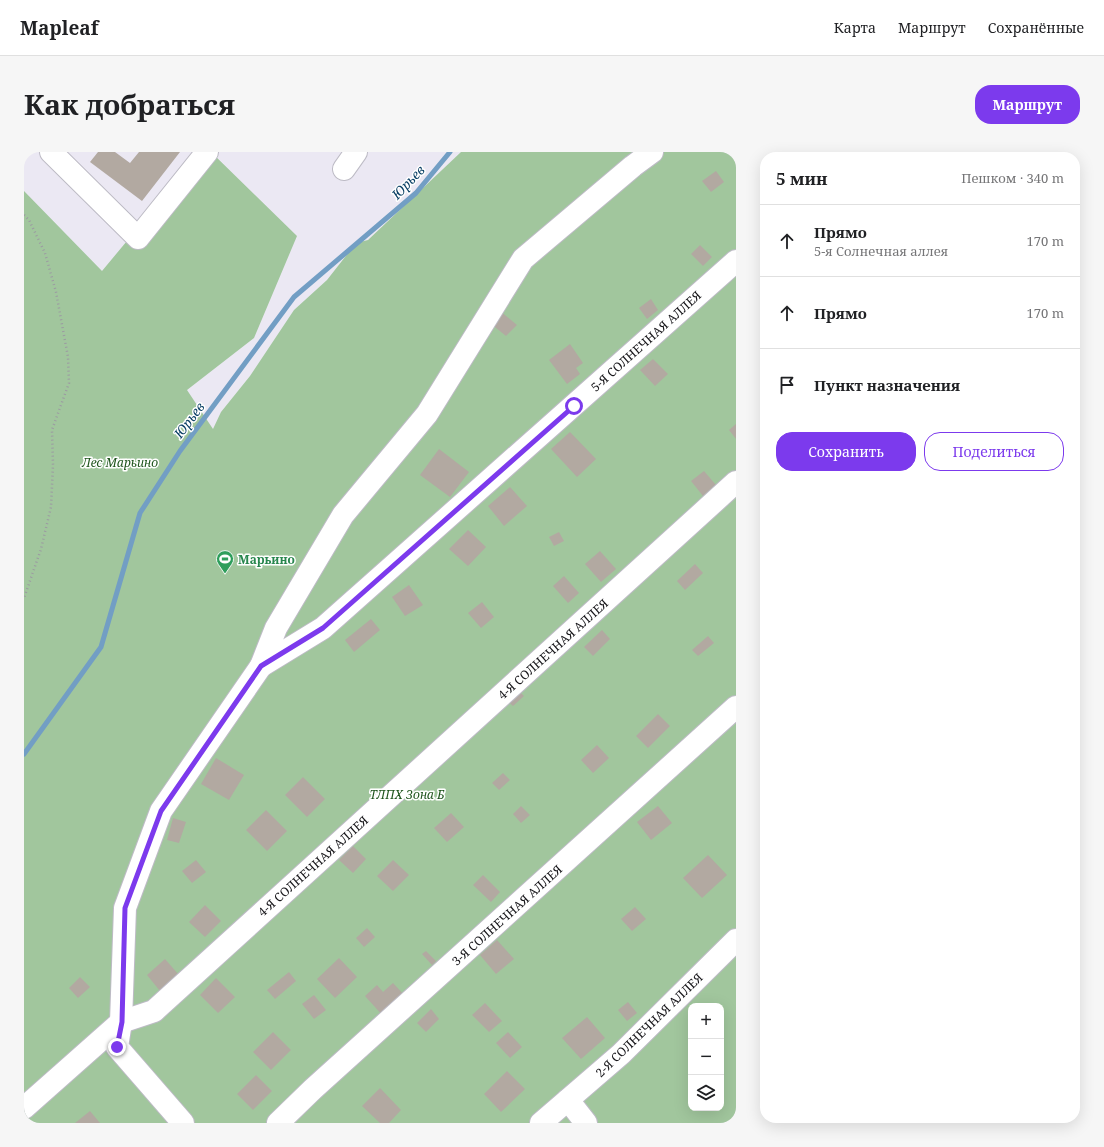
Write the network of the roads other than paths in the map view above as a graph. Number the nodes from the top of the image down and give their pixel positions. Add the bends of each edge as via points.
1 (50, 152) edge
2 (207, 152) edge
3 (652, 152) edge
4 (736, 261) edge
5 (736, 482) edge
6 (261, 666) junction
7 (736, 707) edge
8 (736, 940) edge
9 (122, 1022) junction
10 (568, 1100) junction
11 (24, 1108) edge
12 (183, 1123) edge
13 (278, 1123) edge
14 (541, 1123) edge
15 (586, 1123) edge

1 - 2 street via 138,238
3 - 6 street via 523,259 427,414 343,515 276,628
4 - 6 street, 5-Я СОЛНЕЧНАЯ АЛЛЕЯ via 323,628
5 - 9 street, 4-Я СОЛНЕЧНАЯ АЛЛЕЯ via 154,1011
6 - 9 street via 161,811 125,908
7 - 13 street, 3-Я СОЛНЕЧНАЯ АЛЛЕЯ
8 - 10 street, 2-Я СОЛНЕЧНАЯ АЛЛЕЯ via 621,1054
9 - 11 street, 4-Я СОЛНЕЧНАЯ АЛЛЕЯ
9 - 12 street via 117,1047
10 - 14 street, 2-Я СОЛНЕЧНАЯ АЛЛЕЯ
10 - 15 street

